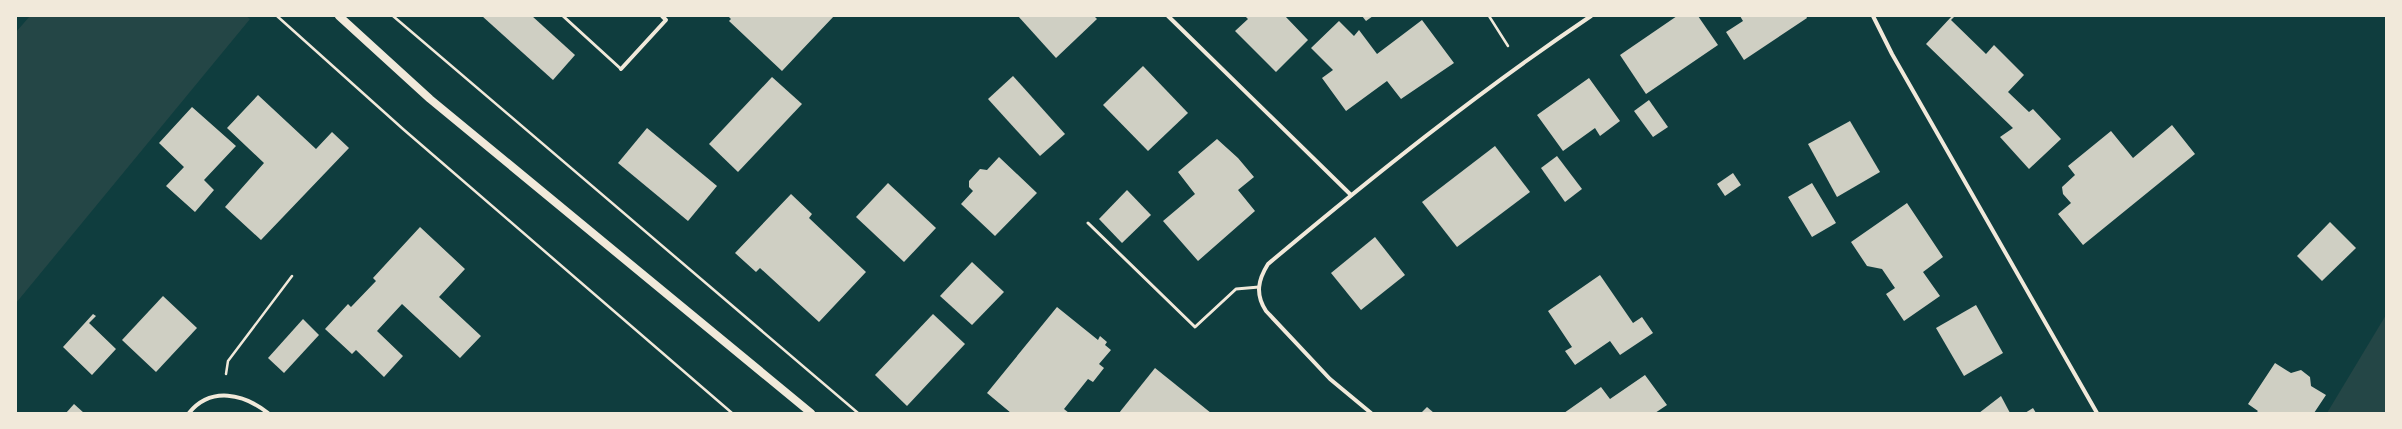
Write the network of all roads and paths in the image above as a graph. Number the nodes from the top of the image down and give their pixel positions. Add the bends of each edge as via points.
1 (277, 16) edge
2 (339, 16) edge
3 (393, 16) edge
4 (563, 16) edge
5 (662, 16) edge
6 (1168, 16) edge
7 (1489, 16) edge
8 (1591, 16) edge
9 (1873, 16) edge
10 (1519, 64) junction
11 (621, 69) joint
12 (1350, 195) junction
13 (1088, 223) dead end
14 (292, 276) dead end
15 (1259, 287) junction
16 (224, 394) junction
17 (189, 413) edge
18 (268, 413) edge
19 (732, 413) edge
20 (811, 413) edge
21 (858, 413) edge
22 (1371, 413) edge
23 (2096, 413) edge

1 - 19 path via 414,140
2 - 20 main road via 430,99
3 - 21 path
4 - 11 lane
5 - 11 street via 666,20
6 - 12 street
7 - 10 path
8 - 10 street
9 - 23 street via 1892,54
10 - 12 street
12 - 15 street via 1268,264 1261,275
13 - 15 lane via 1194,327 1236,289
14 - 16 path via 228,361
15 - 22 street via 1259,300 1266,311 1330,379
16 - 17 street via 207,398
16 - 18 street via 246,398

